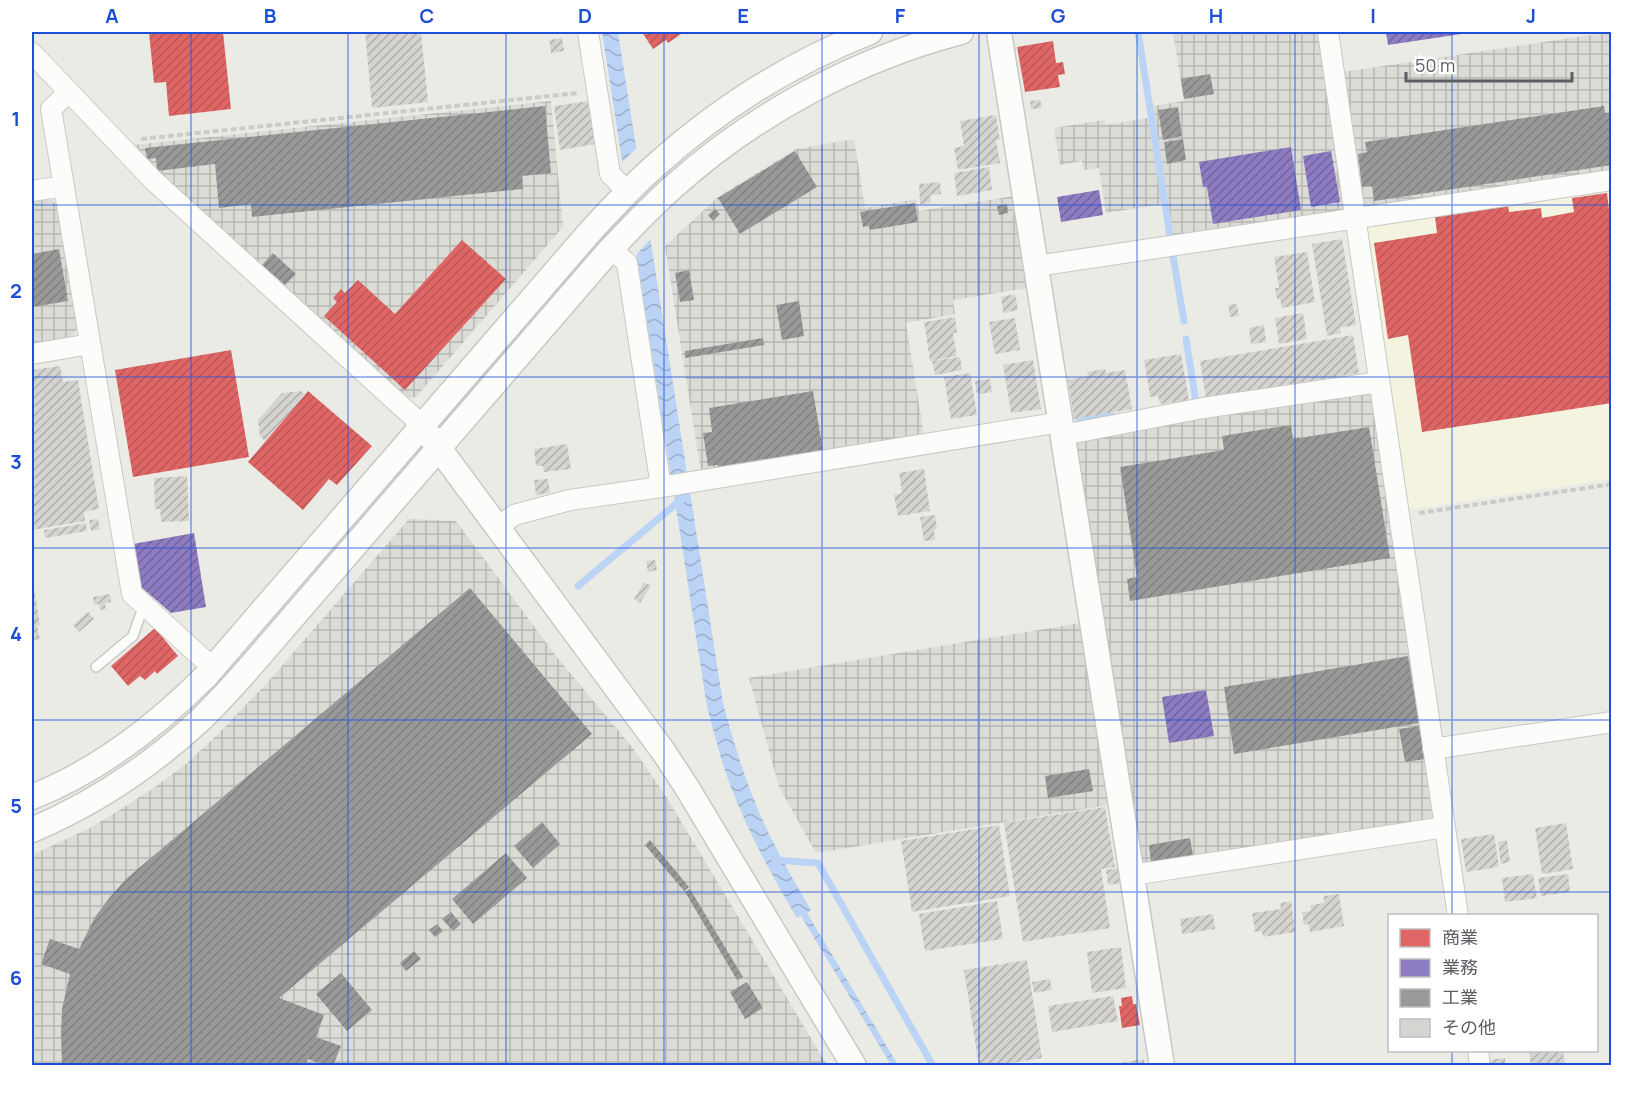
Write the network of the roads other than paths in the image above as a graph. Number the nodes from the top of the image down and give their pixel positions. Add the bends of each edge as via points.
1 (588, 32) edge
2 (870, 32) edge
3 (961, 32) edge
4 (999, 32) edge
5 (1328, 32) edge
6 (32, 53) edge
7 (69, 92) junction
8 (1611, 180) edge
9 (64, 186) junction
10 (32, 191) edge
11 (622, 191) junction
12 (1356, 218) junction
13 (619, 241) junction
14 (1036, 266) junction
15 (90, 344) junction
16 (32, 354) edge
17 (1379, 382) junction
18 (423, 426) junction
19 (1062, 429) junction
20 (439, 448) junction
21 (663, 487) junction
22 (498, 527) junction
23 (140, 616) dead end
24 (96, 668) dead end
25 (213, 668) junction
26 (1611, 722) edge
27 (1433, 749) junction
28 (32, 797) edge
29 (1445, 827) junction
30 (32, 830) edge
31 (1132, 875) junction
32 (1458, 914) edge
33 (854, 1065) edge
34 (1162, 1065) edge

1 - 11 street via 610,174
2 - 11 street via 813,57 730,106
3 - 13 street via 867,64 785,106 708,157
4 - 14 street
5 - 12 street
6 - 7 street
7 - 9 street via 51,109
7 - 18 street via 153,180
8 - 12 street
9 - 10 street
9 - 15 street
11 - 18 street
12 - 14 street
12 - 17 street
13 - 20 street
13 - 21 street via 627,264
14 - 19 street
15 - 16 street
15 - 25 street via 132,594
17 - 19 street
17 - 27 street
18 - 20 street
18 - 25 street
19 - 21 street
19 - 31 street
20 - 22 street
20 - 30 street via 199,722 111,789
21 - 22 street via 559,503 514,514
22 - 33 street via 687,786
23 - 24 lane via 133,636
25 - 28 street via 181,701 127,745
26 - 27 street
27 - 29 street
29 - 31 street
29 - 32 street
31 - 34 street

